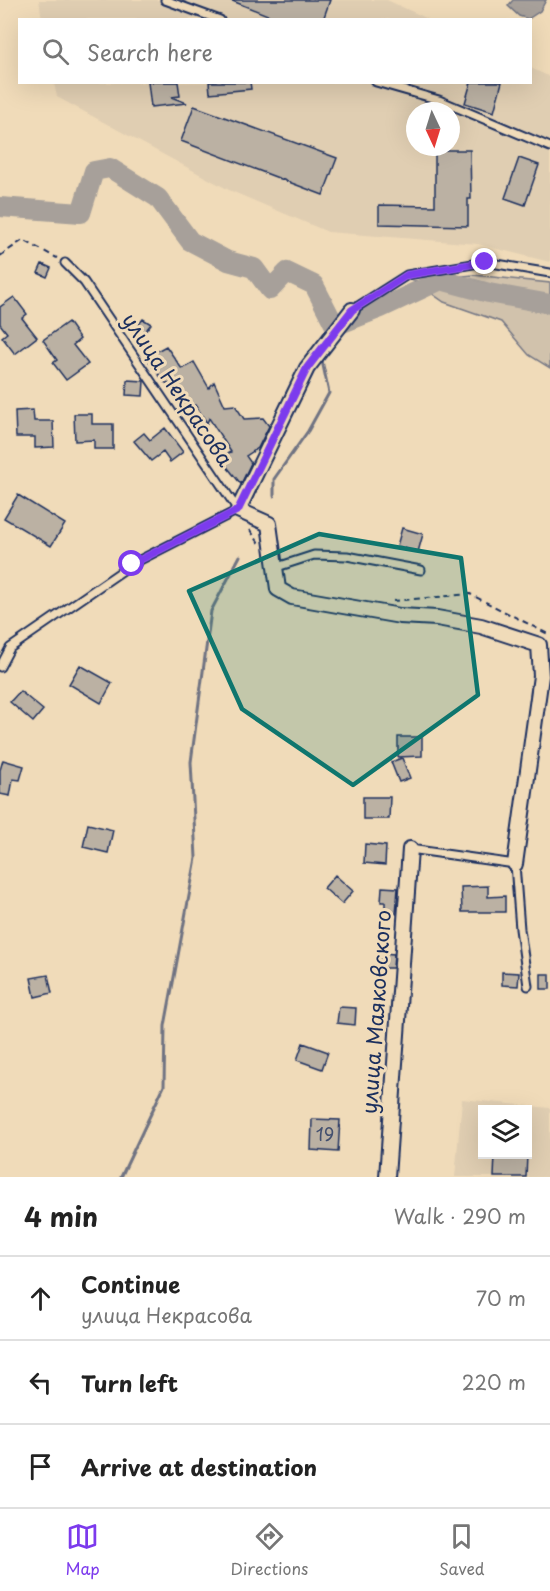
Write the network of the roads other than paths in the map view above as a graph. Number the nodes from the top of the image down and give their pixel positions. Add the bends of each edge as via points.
1 (165, 0) edge
2 (214, 18) edge
3 (383, 84) edge
4 (550, 147) edge
5 (65, 262) road end
6 (550, 273) edge
7 (352, 310) joint
8 (238, 510) junction
9 (274, 568) junction
10 (421, 570) dead end
11 (0, 667) edge
12 (410, 849) joint
13 (515, 864) junction
14 (528, 986) dead end
15 (387, 1177) edge

1 - 2 lane
3 - 4 lane via 439,100
5 - 8 lane, улица Некрасова via 84,282
6 - 7 lane via 485,262 407,275
7 - 8 street via 307,368
8 - 9 street via 269,524
8 - 11 lane via 132,564 10,648
9 - 10 lane via 314,555 347,556
9 - 13 street via 278,589 292,597 481,626 539,645 541,676
12 - 13 lane
12 - 15 street, улица Маяковского
13 - 14 lane

